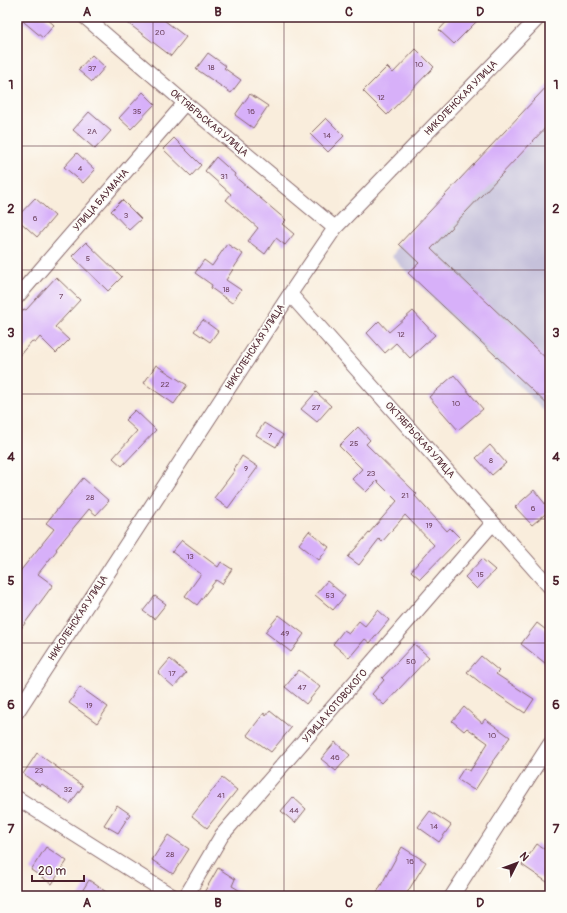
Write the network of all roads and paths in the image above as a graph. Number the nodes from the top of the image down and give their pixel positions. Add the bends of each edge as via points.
1 (85, 17) edge
2 (539, 17) edge
3 (185, 103) junction
4 (335, 228) junction
5 (290, 294) junction
6 (17, 297) edge
7 (493, 523) junction
8 (550, 587) edge
9 (17, 712) edge
10 (550, 744) edge
11 (17, 798) edge
12 (172, 896) edge
13 (186, 896) edge
14 (452, 896) edge

1 - 3 street, ОКТЯБРЬСКАЯ УЛИЦА
2 - 4 street, НИКОЛЕНСКАЯ УЛИЦА
3 - 4 street, ОКТЯБРЬСКАЯ УЛИЦА
3 - 6 street, УЛИЦА БАУМАНА
4 - 5 street, НИКОЛЕНСКАЯ УЛИЦА
5 - 7 street, ОКТЯБРЬСКАЯ УЛИЦА
5 - 9 street, НИКОЛЕНСКАЯ УЛИЦА
7 - 8 street, ОКТЯБРЬСКАЯ УЛИЦА
7 - 13 street, УЛИЦА КОТОВСКОГО via 222,835
10 - 14 street
11 - 12 street

